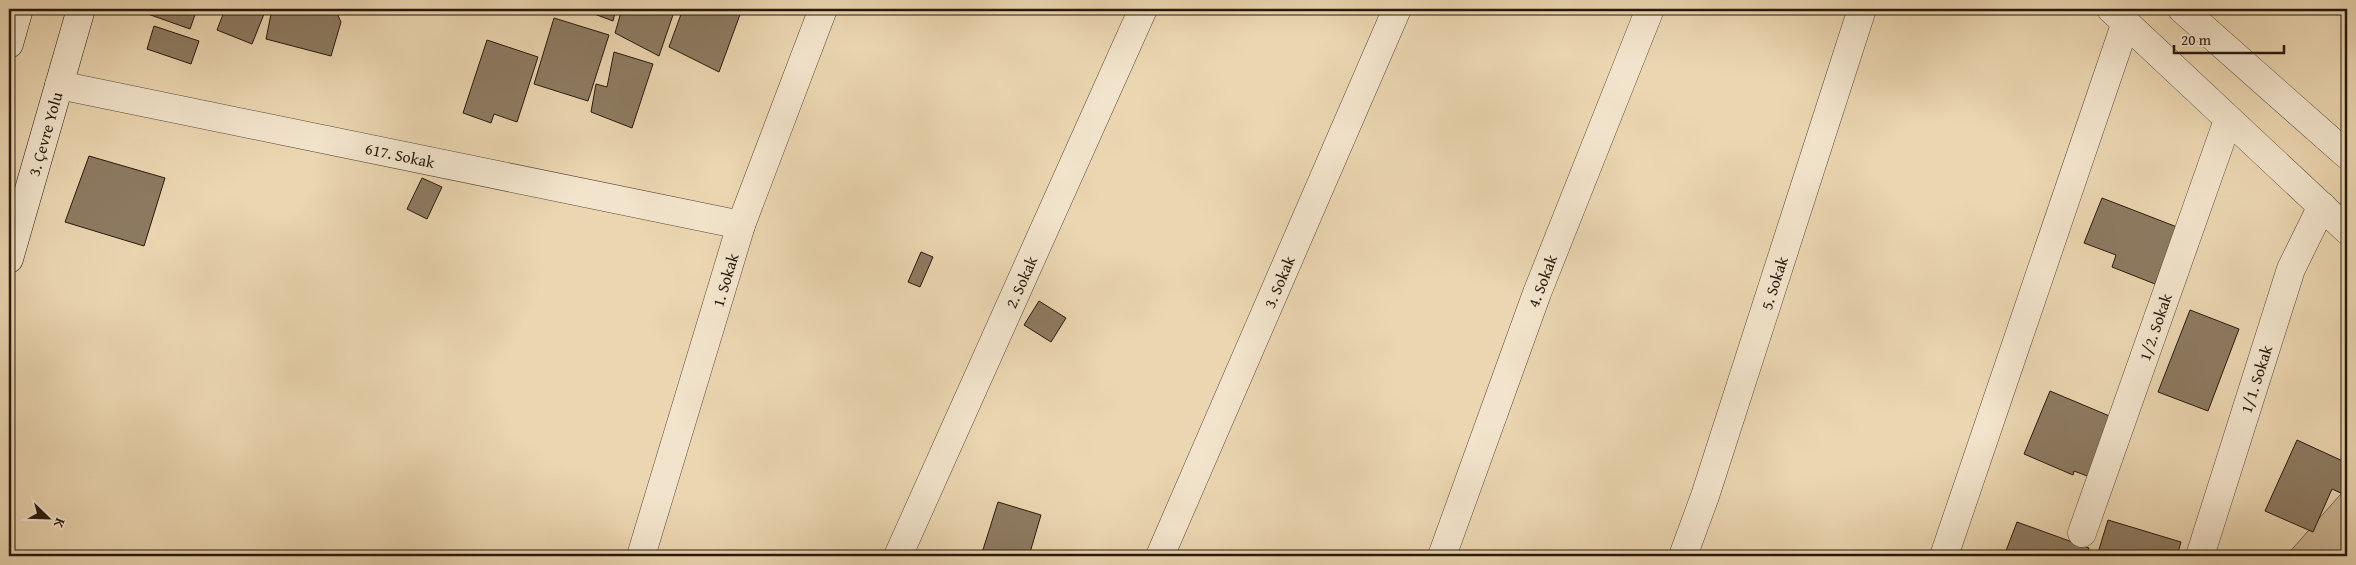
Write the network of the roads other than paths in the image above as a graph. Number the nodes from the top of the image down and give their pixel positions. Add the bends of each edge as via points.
1 (19, 9) edge
2 (81, 9) edge
3 (823, 9) edge
4 (1143, 9) edge
5 (1397, 9) edge
6 (1650, 9) edge
7 (1862, 9) edge
8 (2182, 9) edge
9 (2118, 15) edge
10 (9, 44) edge
11 (59, 85) junction
12 (2228, 120) junction
13 (2347, 155) edge
14 (2322, 206) junction
15 (741, 225) junction
16 (2347, 230) edge
17 (9, 260) edge
18 (2082, 533) dead end
19 (641, 556) edge
20 (898, 556) edge
21 (1160, 556) edge
22 (1442, 556) edge
23 (1683, 556) edge
24 (1944, 556) edge
25 (2200, 556) edge

1 - 10 street
2 - 11 street, 3. Çevre Yolu
3 - 15 street, 1. Sokak
4 - 20 street, 2. Sokak
5 - 21 street, 3. Sokak
6 - 22 street, 4. Sokak via 1537,293
7 - 23 street, 5. Sokak
8 - 13 street
9 - 12 street
9 - 24 street
11 - 15 street, 617. Sokak
11 - 17 street, 3. Çevre Yolu
12 - 14 street
12 - 18 street, 1/2. Sokak
14 - 16 street
14 - 25 street, 1/1. Sokak via 2291,269
15 - 19 street, 1. Sokak

